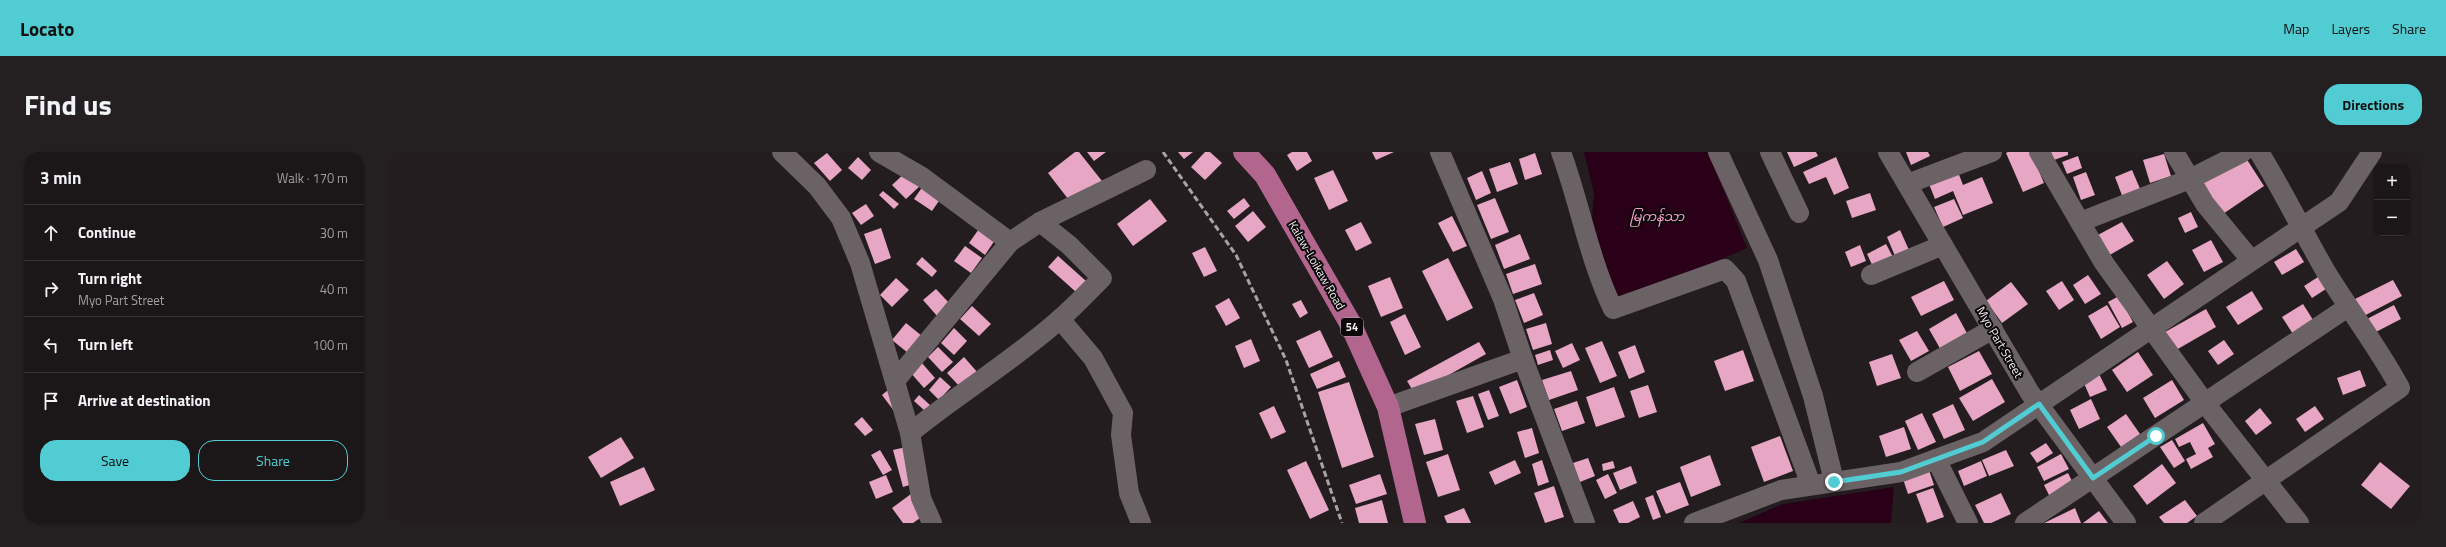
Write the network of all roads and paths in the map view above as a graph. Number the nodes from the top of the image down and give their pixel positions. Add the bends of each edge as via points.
1 (782, 152) edge
2 (879, 152) edge
3 (1244, 152) edge
4 (1440, 152) edge
5 (1561, 152) edge
6 (1718, 152) edge
7 (1770, 152) edge
8 (1888, 152) edge
9 (1992, 152) edge
10 (2039, 152) edge
11 (2174, 152) edge
12 (2243, 152) edge
13 (2259, 152) edge
14 (2372, 152) edge
15 (1146, 170) dead end
16 (2190, 179) junction
17 (1907, 184) junction
18 (1799, 213) dead end
19 (1040, 222) junction
20 (2080, 222) junction
21 (2301, 227) junction
22 (1010, 242) junction
23 (1943, 245) junction
24 (2251, 260) junction
25 (1871, 275) dead end
26 (2348, 307) junction
27 (1060, 319) junction
28 (2150, 328) junction
29 (1993, 329) junction
30 (1523, 359) junction
31 (1917, 372) dead end
32 (895, 381) junction
33 (2206, 403) junction
34 (2039, 404) junction
35 (1388, 407) junction
36 (910, 433) junction
37 (1936, 459) junction
38 (2093, 478) junction
39 (2267, 480) junction
40 (1834, 482) junction
41 (1811, 485) junction
42 (932, 523) edge
43 (1141, 523) edge
44 (1416, 523) edge
45 (1585, 523) edge
46 (1694, 523) edge
47 (1968, 523) edge
48 (2025, 523) edge
49 (2126, 523) edge
50 (2204, 523) edge
51 (2298, 523) edge

1 - 32 street via 817,186 841,218 860,263
2 - 22 street via 922,177
3 - 35 main road, Kalaw-Loikaw Road / 54 via 1265,175 1350,323
4 - 30 street via 1503,299
5 - 41 street via 1575,191 1593,258 1613,309 1725,269 1736,281
6 - 40 street via 1768,260 1813,396
7 - 18 street
8 - 17 street, Myo Part Street
9 - 17 street
10 - 20 street
11 - 16 street
12 - 16 street
13 - 21 street
14 - 21 street via 2339,202
15 - 19 street
16 - 20 street
16 - 24 street via 2205,204
17 - 23 street, Myo Part Street
19 - 22 street
19 - 27 street via 1069,245 1102,278
20 - 28 street via 2104,263
21 - 24 street
21 - 26 street
22 - 32 street
23 - 25 street
23 - 29 street, Myo Part Street
24 - 28 street
26 - 33 street
26 - 39 street via 2384,357 2400,388
27 - 36 street
27 - 43 street via 1093,358 1123,413 1121,435 1129,493
28 - 33 street
28 - 34 street
29 - 31 street
29 - 34 street, Myo Part Street
30 - 35 street
30 - 45 street
32 - 36 street
33 - 38 street
33 - 39 street
34 - 37 street via 1983,442
34 - 38 street, Myo Part Street
35 - 44 main road, Kalaw-Loikaw Road / 54
36 - 42 street via 921,498
37 - 40 street via 1901,472
37 - 47 street
38 - 48 street
38 - 49 street, Myo Part Street
39 - 50 street
39 - 51 street
40 - 41 street
41 - 46 street via 1781,490

